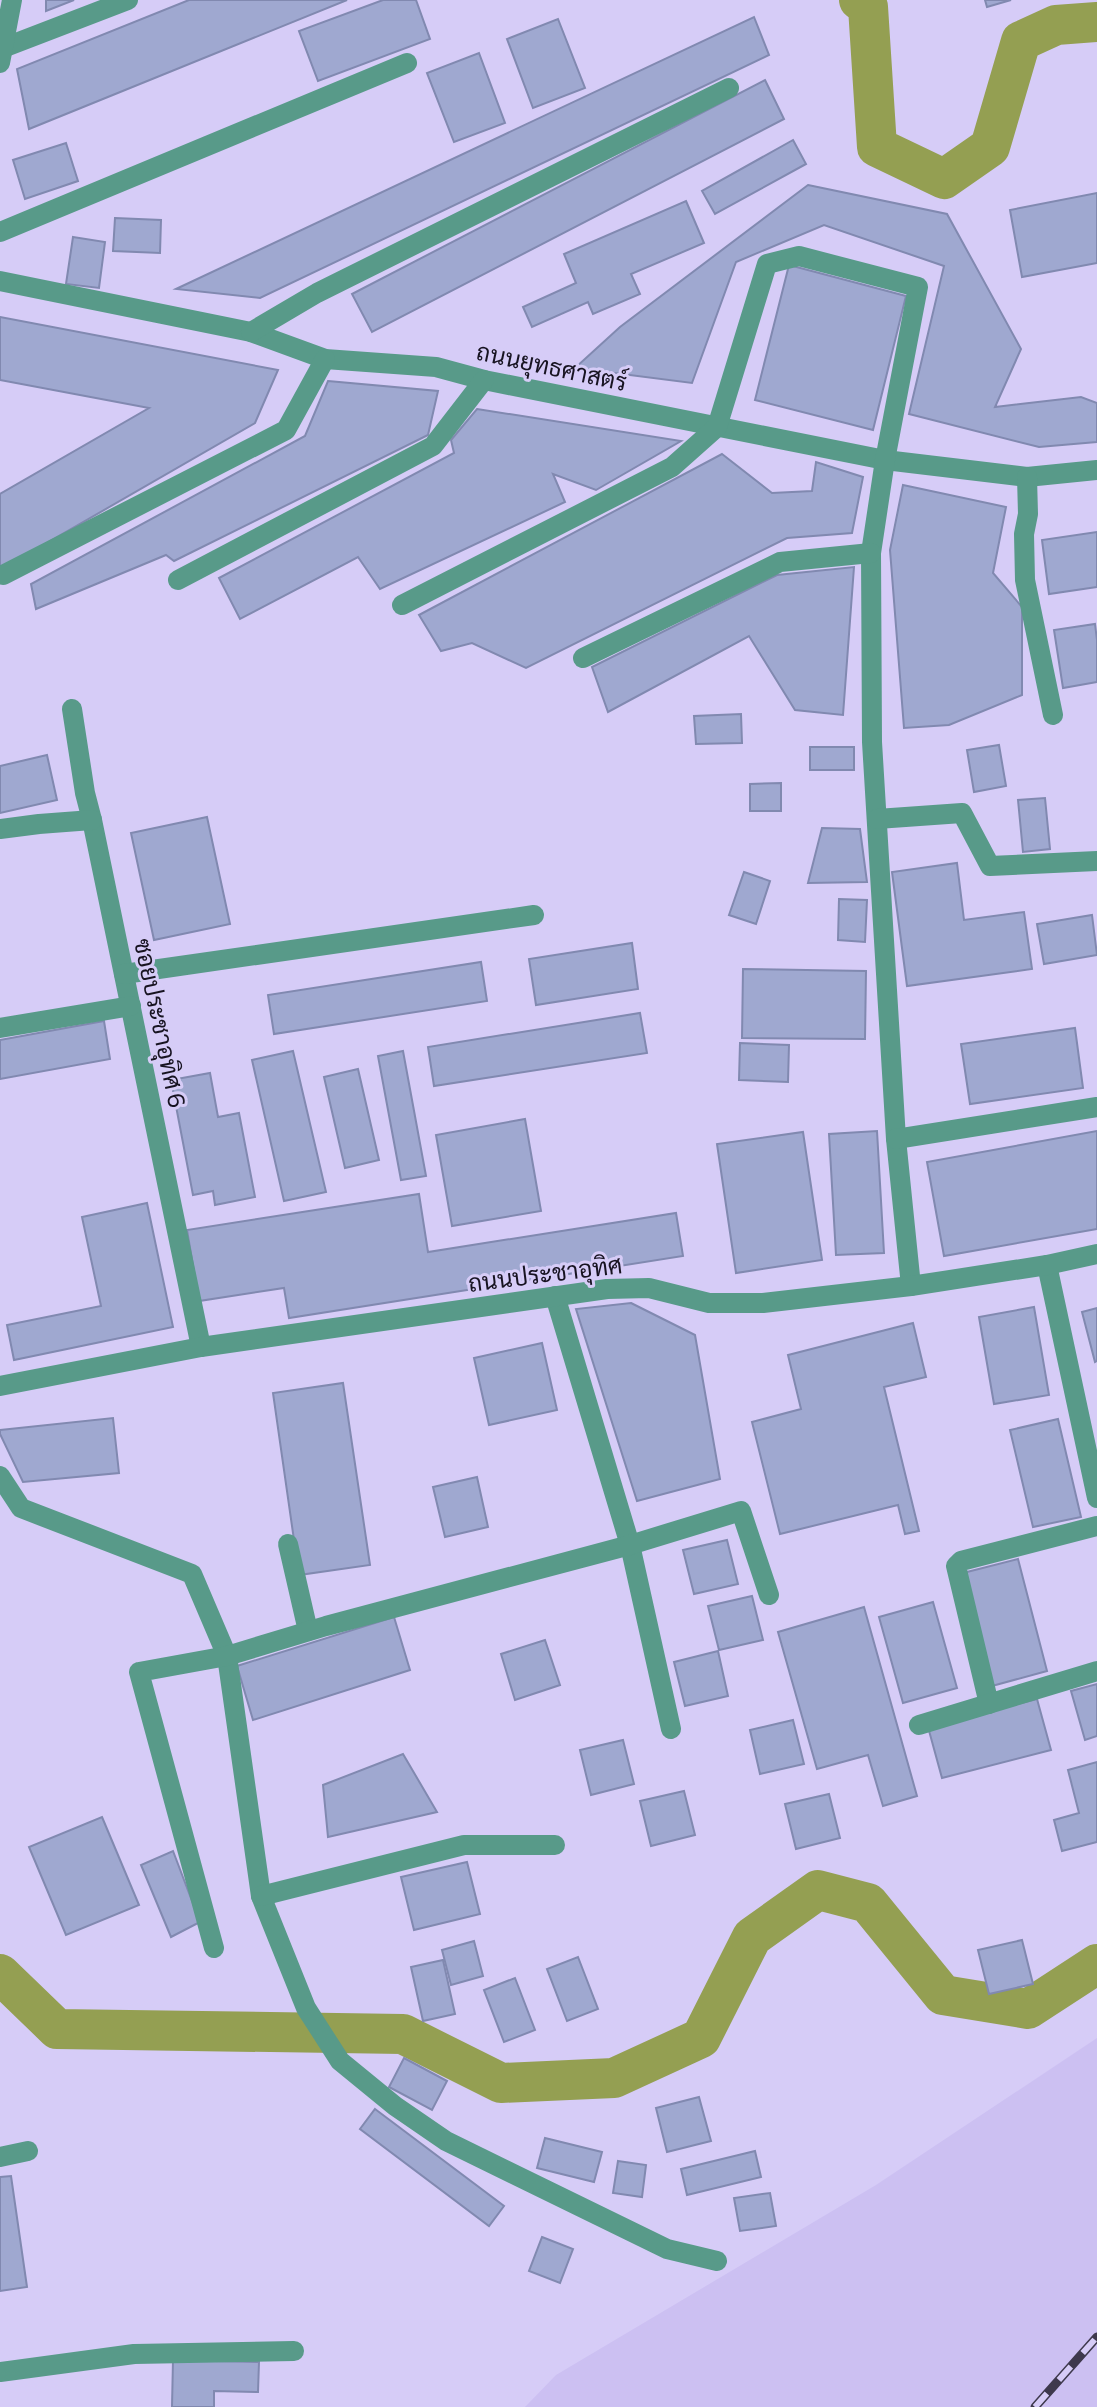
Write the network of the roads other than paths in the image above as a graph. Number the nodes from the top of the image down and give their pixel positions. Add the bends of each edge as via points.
1 (12, 0) edge
2 (128, 0) edge
3 (2, 56) edge
4 (407, 63) dead end
5 (729, 88) dead end
6 (0, 232) edge
7 (0, 281) edge
8 (251, 332) junction
9 (325, 359) junction
10 (484, 380) junction
11 (717, 427) junction
12 (885, 460) junction
13 (1097, 470) edge
14 (1027, 477) junction
15 (871, 553) junction
16 (3, 575) dead end
17 (178, 580) dead end
18 (402, 605) dead end
19 (583, 658) dead end
20 (72, 709) dead end
21 (1053, 715) dead end
22 (877, 819) junction
23 (92, 820) junction
24 (0, 829) edge
25 (1097, 861) edge
26 (534, 915) dead end
27 (124, 974) junction
28 (131, 1006) junction
29 (0, 1028) edge
30 (1097, 1107) edge
31 (896, 1139) junction
32 (1097, 1254) edge
33 (1047, 1265) junction
34 (911, 1286) junction
35 (555, 1296) junction
36 (201, 1347) junction
37 (0, 1386) edge
38 (0, 1476) edge
39 (1097, 1498) edge
40 (1097, 1526) edge
41 (288, 1544) dead end
42 (630, 1545) junction
43 (769, 1595) dead end
44 (308, 1631) junction
45 (227, 1656) junction
46 (1097, 1671) edge
47 (989, 1704) junction
48 (919, 1725) dead end
49 (671, 1729) dead end
50 (555, 1845) dead end
51 (261, 1896) junction
52 (214, 1948) dead end
53 (28, 2151) dead end
54 (0, 2157) edge
55 (717, 2261) dead end
56 (294, 2351) dead end
57 (0, 2372) edge

1 - 3 street
2 - 3 street
4 - 6 street
5 - 8 street via 317,293
7 - 8 street, ถนนยุทธศาสตร์
8 - 9 street, ถนนยุทธศาสตร์
9 - 10 street, ถนนยุทธศาสตร์ via 436,367
9 - 16 street via 286,430
10 - 11 street, ถนนยุทธศาสตร์
10 - 17 street via 433,446
11 - 12 street, ถนนยุทธศาสตร์
11 - 12 street via 767,264 799,256 918,287
11 - 18 street via 672,467
12 - 14 street, ถนนยุทธศาสตร์
12 - 15 street
13 - 14 street, ถนนยุทธศาสตร์
14 - 21 street via 1025,580
15 - 19 street via 780,562
15 - 22 street
20 - 23 street, ซอยประชาอุทิศ 6
22 - 25 street via 962,813 990,866
22 - 31 street
23 - 24 street
23 - 27 street, ซอยประชาอุทิศ 6
26 - 27 street
27 - 28 street, ซอยประชาอุทิศ 6
28 - 29 street
28 - 36 street, ซอยประชาอุทิศ 6
30 - 31 street
31 - 34 street
32 - 33 street, ถนนประชาอุทิศ
33 - 34 street, ถนนประชาอุทิศ
33 - 39 street
34 - 35 street, ถนนประชาอุทิศ via 763,1303 709,1303 649,1288
35 - 36 street, ถนนประชาอุทิศ
35 - 42 street
36 - 37 street, ถนนประชาอุทิศ
38 - 45 street via 21,1508 192,1574
40 - 47 street via 956,1566
41 - 44 street
42 - 43 street via 741,1511
42 - 44 street
42 - 49 street
44 - 45 street
45 - 51 street
45 - 52 street via 139,1672
46 - 47 street
47 - 48 street
50 - 51 street via 464,1845
51 - 55 street via 306,2008 340,2061 395,2106 446,2141 667,2249
53 - 54 street
56 - 57 street via 134,2354

